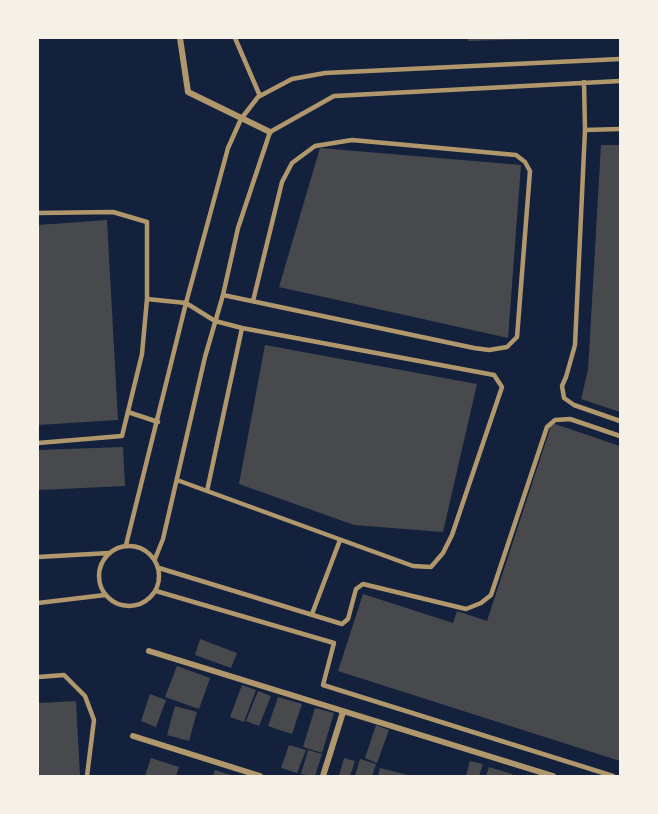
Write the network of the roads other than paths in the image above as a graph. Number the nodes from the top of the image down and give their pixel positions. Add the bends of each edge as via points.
1 (180, 38) edge
2 (235, 38) edge
3 (621, 59) edge
4 (621, 81) edge
5 (584, 82) junction
6 (260, 96) junction
7 (241, 119) junction
8 (621, 129) edge
9 (585, 130) junction
10 (270, 132) junction
11 (38, 213) edge
12 (223, 295) junction
13 (147, 299) junction
14 (254, 301) junction
15 (186, 303) junction
16 (215, 321) junction
17 (242, 328) junction
18 (128, 412) junction
19 (621, 421) edge
20 (158, 422) junction
21 (621, 436) edge
22 (38, 443) edge
23 (177, 480) junction
24 (207, 491) junction
25 (340, 540) junction
26 (126, 546) junction
27 (109, 553) junction
28 (38, 557) edge
29 (155, 559) junction
30 (159, 568) junction
31 (156, 591) junction
32 (105, 595) junction
33 (38, 603) edge
34 (312, 614) junction
35 (149, 651) dead end
36 (38, 677) edge
37 (343, 712) junction
38 (133, 736) dead end
39 (87, 777) edge
40 (260, 777) edge
41 (323, 777) edge
42 (553, 777) edge
43 (613, 777) edge

1 - 7 street via 188,92
2 - 6 lane
3 - 6 lane via 325,73 292,79
4 - 5 lane
5 - 9 lane
5 - 10 lane via 334,96
6 - 7 lane
7 - 10 street
7 - 15 lane via 228,148
8 - 9 lane
9 - 19 lane via 575,345 562,386 564,398 574,405
10 - 12 lane via 238,228
11 - 13 lane via 113,212 147,222
12 - 14 lane
12 - 16 lane
13 - 15 lane
13 - 18 lane via 142,354
14 - 14 lane via 474,348 507,346 517,338 530,171 516,155 352,140 315,146 292,163 282,182
15 - 16 lane
15 - 20 lane
16 - 17 lane
16 - 23 lane
17 - 24 lane
17 - 25 lane via 494,375 502,387 452,535 431,567 413,566
18 - 20 lane
18 - 22 lane via 122,435
20 - 26 lane
21 - 34 lane via 570,420 555,420 547,427 491,595 480,603 466,609 456,608 363,584 356,589 348,619 342,624
23 - 24 lane
23 - 29 lane
24 - 25 lane
25 - 34 lane
26 - 27 lane
26 - 29 lane via 142,548
27 - 28 lane
27 - 32 lane via 99,578
29 - 30 lane
30 - 31 lane
30 - 34 lane
31 - 32 lane via 144,603 134,606 123,606
31 - 43 lane via 334,643 323,685
32 - 33 lane
35 - 37 street
36 - 39 lane via 64,675 85,696 94,720
37 - 41 street
37 - 42 street
38 - 40 street

